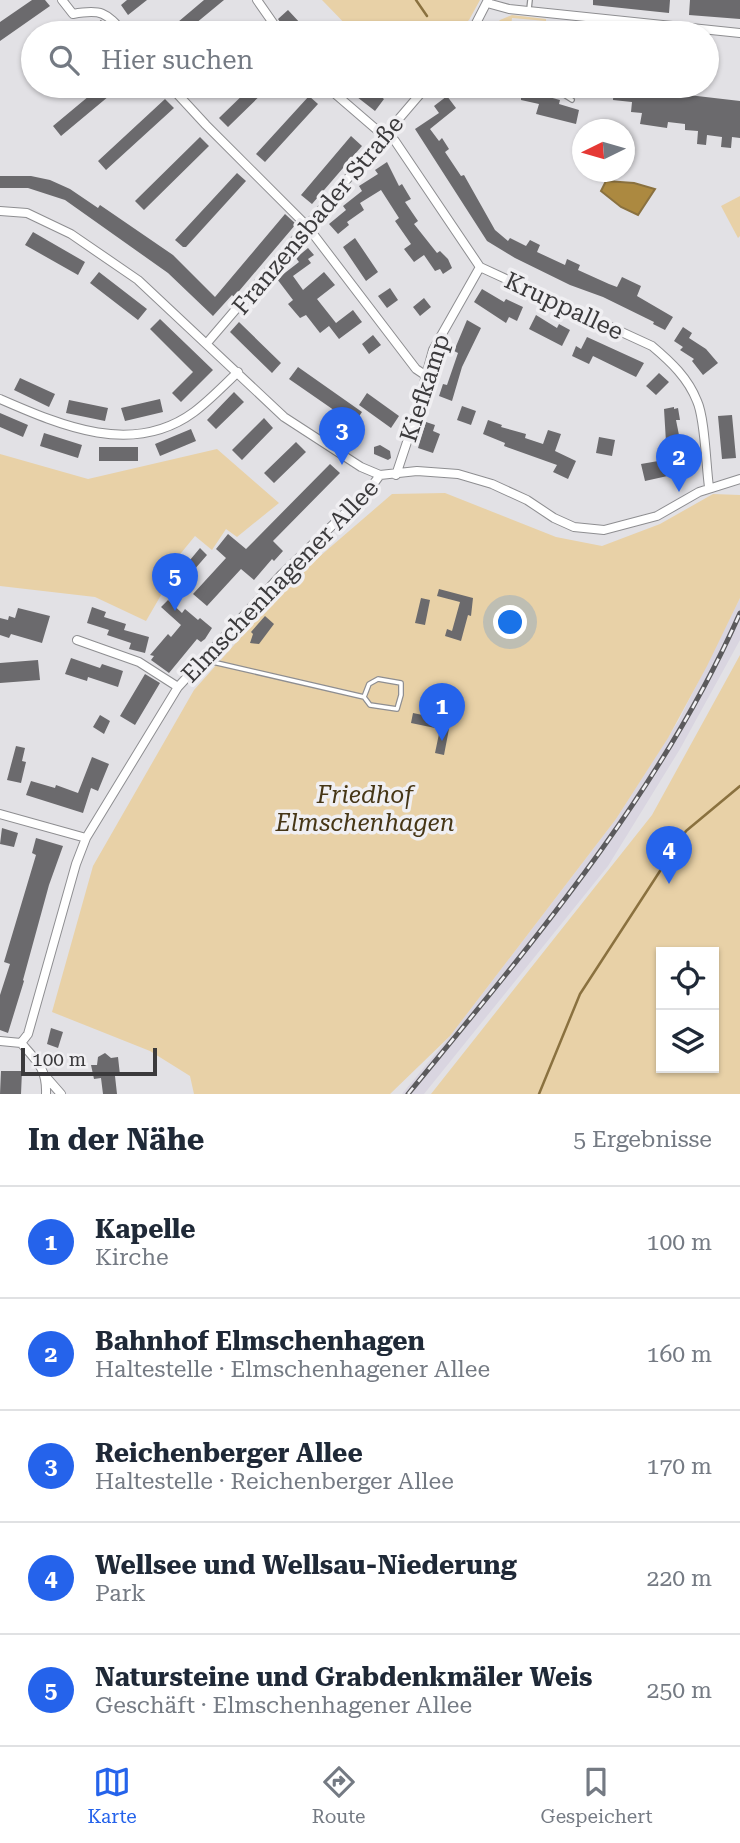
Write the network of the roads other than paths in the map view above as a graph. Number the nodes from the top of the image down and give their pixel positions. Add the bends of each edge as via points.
1 (62, 0) edge
2 (257, 0) edge
3 (530, 0) edge
4 (487, 1) edge
5 (529, 11) junction
6 (114, 21) edge
7 (271, 21) edge
8 (477, 21) edge
9 (625, 21) edge
10 (719, 31) edge
11 (740, 33) edge
12 (182, 98) edge
13 (341, 98) edge
14 (417, 98) edge
15 (569, 98) edge
16 (572, 100) dead end
17 (386, 135) junction
18 (0, 211) edge
19 (307, 226) junction
20 (480, 267) junction
21 (207, 343) junction
22 (238, 372) junction
23 (425, 375) junction
24 (0, 399) edge
25 (380, 475) junction
26 (396, 475) junction
27 (740, 479) edge
28 (709, 487) junction
29 (77, 640) dead end
30 (202, 659) junction
31 (178, 687) junction
32 (364, 696) junction
33 (0, 814) edge
34 (86, 838) junction
35 (0, 1041) edge
36 (21, 1043) junction
37 (47, 1078) junction
38 (46, 1094) edge
39 (61, 1094) edge

1 - 6 street via 73,14 94,10
2 - 7 street
3 - 5 lane
4 - 5 street
4 - 8 street
5 - 9 street
10 - 11 street
12 - 19 street
13 - 17 street, Kruppallee
14 - 17 street, Franzensbader Straße
15 - 16 lane
17 - 19 street, Franzensbader Straße
17 - 20 street, Kruppallee via 395,141
18 - 21 street via 27,213 71,234 138,279
19 - 21 street, Franzensbader Straße
19 - 23 street
20 - 23 street, Kiefkamp via 433,350
20 - 28 street, Kruppallee via 652,346 674,365 699,403
21 - 22 street
22 - 24 street via 194,412 148,433 102,435 49,421
22 - 25 street via 284,417
23 - 26 street, Kiefkamp
25 - 26 street, Elmschenhagener Allee
25 - 30 street, Elmschenhagener Allee
26 - 28 street, Elmschenhagener Allee via 417,471 458,474 492,484 574,527 604,530 657,516
27 - 28 street, Elmschenhagener Allee
29 - 31 street via 139,662
30 - 31 street, Elmschenhagener Allee
30 - 32 lane
31 - 34 street, Elmschenhagener Allee
32 - 32 lane via 369,684 379,679 401,683 397,709 370,705
33 - 34 street
34 - 36 street, Elmschenhagener Allee via 29,1034
35 - 36 street
36 - 37 street
37 - 38 street
37 - 39 street

